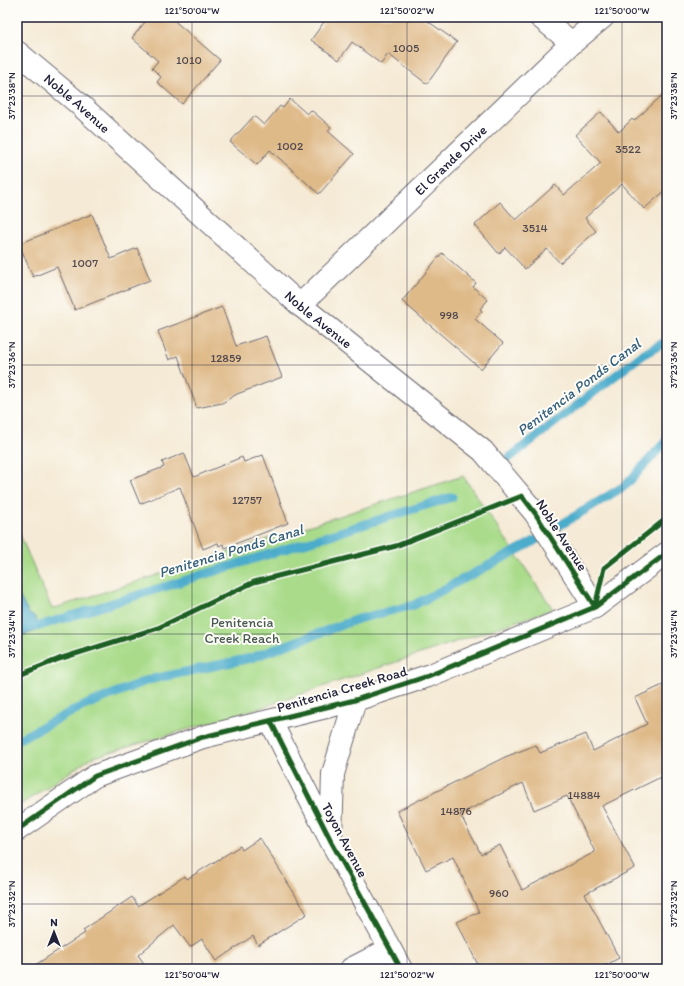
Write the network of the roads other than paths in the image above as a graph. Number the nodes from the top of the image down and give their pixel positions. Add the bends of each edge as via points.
1 (540, 17) edge
2 (603, 17) edge
3 (572, 43) junction
4 (17, 52) edge
5 (300, 305) junction
6 (667, 553) edge
7 (595, 607) junction
8 (355, 700) junction
9 (271, 722) junction
10 (17, 830) edge
11 (331, 841) junction
12 (390, 949) junction
13 (351, 969) edge
14 (401, 969) edge

1 - 3 street
2 - 3 street, El Grande Drive
3 - 5 street, El Grande Drive
4 - 5 street, Noble Avenue via 78,103
5 - 7 street, Noble Avenue via 483,450 535,513
6 - 7 street, Penitencia Creek Road
7 - 8 street, Penitencia Creek Road via 428,676
8 - 9 street, Penitencia Creek Road
8 - 11 street via 333,774
9 - 10 street, Penitencia Creek Road via 203,737 95,776
9 - 11 street, Toyon Avenue
11 - 12 street, Toyon Avenue
12 - 13 street
12 - 14 street, Toyon Avenue

